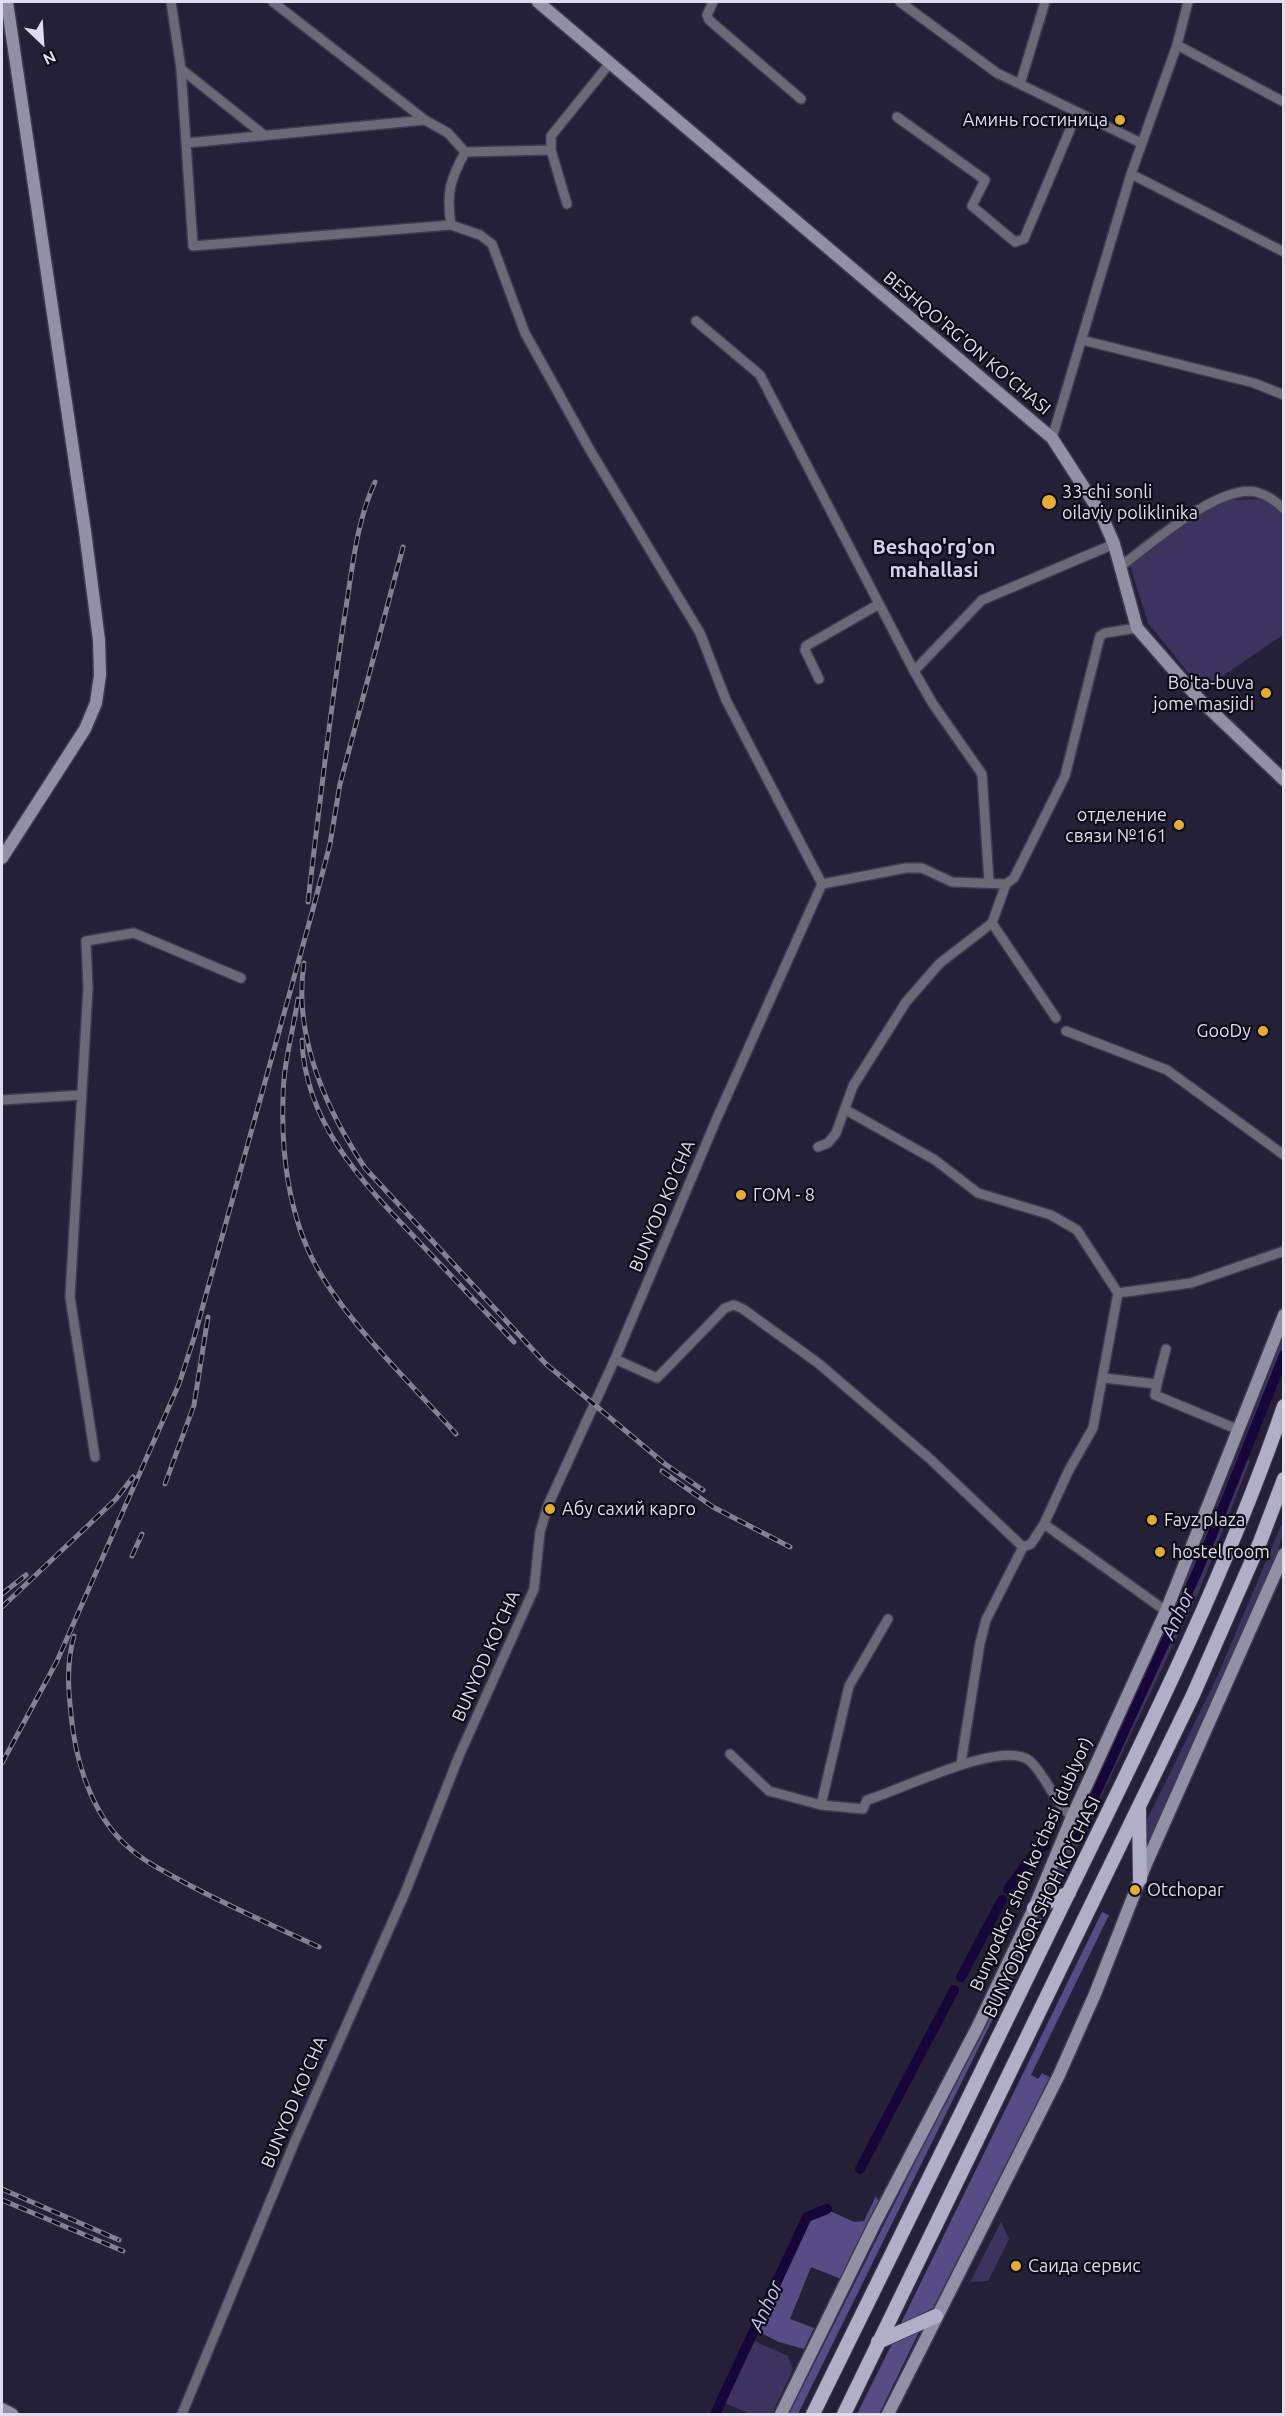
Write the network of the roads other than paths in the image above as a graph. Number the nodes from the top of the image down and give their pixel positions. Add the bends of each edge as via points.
1 (7, 2) edge
2 (171, 2) edge
3 (273, 2) edge
4 (538, 2) edge
5 (713, 2) edge
6 (900, 2) edge
7 (1045, 2) edge
8 (1188, 2) edge
9 (1177, 45) junction
10 (610, 63) junction
11 (181, 69) junction
12 (1020, 84) junction
13 (801, 99) dead end
14 (1284, 102) edge
15 (1077, 113) junction
16 (897, 117) dead end
17 (425, 120) junction
18 (264, 135) junction
19 (187, 143) junction
20 (1141, 143) junction
21 (551, 150) junction
22 (465, 152) junction
23 (1131, 174) junction
24 (567, 204) dead end
25 (451, 225) junction
26 (1284, 252) edge
27 (696, 321) dead end
28 (1082, 340) junction
29 (1284, 395) edge
30 (1052, 438) junction
31 (1284, 509) edge
32 (1114, 544) junction
33 (1121, 566) junction
34 (879, 604) junction
35 (1137, 628) junction
36 (914, 671) junction
37 (819, 679) dead end
38 (1284, 780) edge
39 (2, 858) edge
40 (989, 882) junction
41 (822, 884) junction
42 (1006, 884) junction
43 (992, 923) junction
44 (242, 978) dead end
45 (1056, 1018) dead end
46 (1066, 1032) dead end
47 (81, 1095) junction
48 (2, 1100) edge
49 (846, 1110) junction
50 (818, 1147) dead end
51 (1284, 1155) edge
52 (1284, 1251) edge
53 (1118, 1293) junction
54 (1284, 1315) edge
55 (1166, 1349) dead end
56 (615, 1359) junction
57 (1103, 1378) junction
58 (1157, 1384) junction
59 (1284, 1406) edge
60 (1239, 1430) junction
61 (95, 1457) dead end
62 (1284, 1479) edge
63 (1044, 1524) junction
64 (1023, 1547) junction
65 (1284, 1554) edge
66 (1166, 1611) junction
67 (888, 1619) dead end
68 (1194, 1633) junction
69 (1216, 1644) junction
70 (730, 1754) dead end
71 (961, 1764) junction
72 (821, 1805) junction
73 (1139, 1807) junction
74 (1072, 1817) junction
75 (1140, 1879) junction
76 (1069, 1893) junction
77 (1034, 1908) junction
78 (1043, 1948) junction
79 (1065, 1958) junction
80 (936, 2316) junction
81 (878, 2342) junction
82 (2, 2409) edge
83 (12, 2415) edge
84 (182, 2415) edge
85 (781, 2415) edge
86 (813, 2415) edge
87 (843, 2415) edge
88 (888, 2415) edge

1 - 39 street via 86,541 100,675 96,704 85,729
2 - 11 street
3 - 17 street
4 - 10 street, BESHQO'RG'ON KO'CHASI
5 - 13 street via 707,15 709,20
6 - 12 street via 997,73
7 - 12 street
8 - 9 street
9 - 14 street
9 - 20 street
10 - 21 street via 550,136
10 - 30 street, BESHQO'RG'ON KO'CHASI
11 - 18 street
11 - 19 street
12 - 15 street
15 - 16 street via 1020,242 972,206 985,180
15 - 20 street
17 - 18 street
17 - 22 street via 448,133
18 - 19 street
19 - 25 street via 193,246
20 - 23 street
21 - 22 street
21 - 24 street
22 - 25 street via 450,181
23 - 26 street
23 - 28 street
25 - 41 street via 480,235 492,244 525,333 700,633 726,700
27 - 34 street via 760,375
28 - 29 street via 1254,383
28 - 30 street
30 - 32 street, BESHQO'RG'ON KO'CHASI via 1089,491
31 - 33 street via 1254,491 1208,502
32 - 33 street, BESHQO'RG'ON KO'CHASI
32 - 36 street via 982,600
33 - 35 street, BESHQO'RG'ON KO'CHASI
34 - 36 street
34 - 37 street via 806,646
35 - 38 street, BESHQO'RG'ON KO'CHASI via 1199,699
35 - 42 street via 1100,636 1065,776 1014,878
36 - 40 street via 982,774
40 - 41 street via 952,882 922,868 906,868
40 - 42 street
41 - 56 street, BUNYOD KO'CHA
42 - 43 street
43 - 45 street
43 - 49 street via 939,963 906,1002 853,1086
44 - 47 street via 134,933 86,941 88,988
46 - 51 street via 1167,1070
47 - 48 street
47 - 61 street via 70,1297
49 - 50 street via 832,1138
49 - 53 street via 935,1160 978,1193 1051,1215 1077,1230
52 - 53 street via 1191,1283
53 - 57 street
54 - 60 street, Bunyodkor shoh koʻchasi (dublyor)
55 - 58 street
56 - 64 street via 657,1378 725,1308 734,1305 743,1309 818,1363
56 - 84 street, BUNYOD KO'CHA via 548,1505 540,1532 534,1589 459,1756 405,1893 295,2141
57 - 58 street
57 - 63 street via 1094,1428
58 - 60 street via 1155,1395
59 - 68 main road, BUNYODKOR SHOH KO'CHASI via 1237,1533
60 - 66 street, Bunyodkor shoh koʻchasi (dublyor)
62 - 69 main road
63 - 64 street via 1031,1544
63 - 66 street
64 - 71 street via 986,1620
65 - 75 street
66 - 74 street, Bunyodkor shoh koʻchasi (dublyor)
67 - 72 street via 849,1686
68 - 69 main road via 1208,1626 1215,1631
68 - 76 main road, BUNYODKOR SHOH KO'CHASI
69 - 73 main road
70 - 72 street via 770,1791
71 - 72 street via 867,1800 864,1809
71 - 74 street via 1011,1754 1029,1761
73 - 75 main road
73 - 79 main road
74 - 77 street, Bunyodkor shoh koʻchasi (dublyor)
75 - 80 street via 1059,2075
76 - 77 main road
76 - 78 main road, BUNYODKOR SHOH KO'CHASI
77 - 85 street, Bunyodkor shoh koʻchasi (dublyor)
78 - 79 main road via 1048,1963 1060,1964
78 - 86 main road, BUNYODKOR SHOH KO'CHASI
79 - 81 main road
80 - 81 main road
80 - 88 street
81 - 87 main road
82 - 83 street

